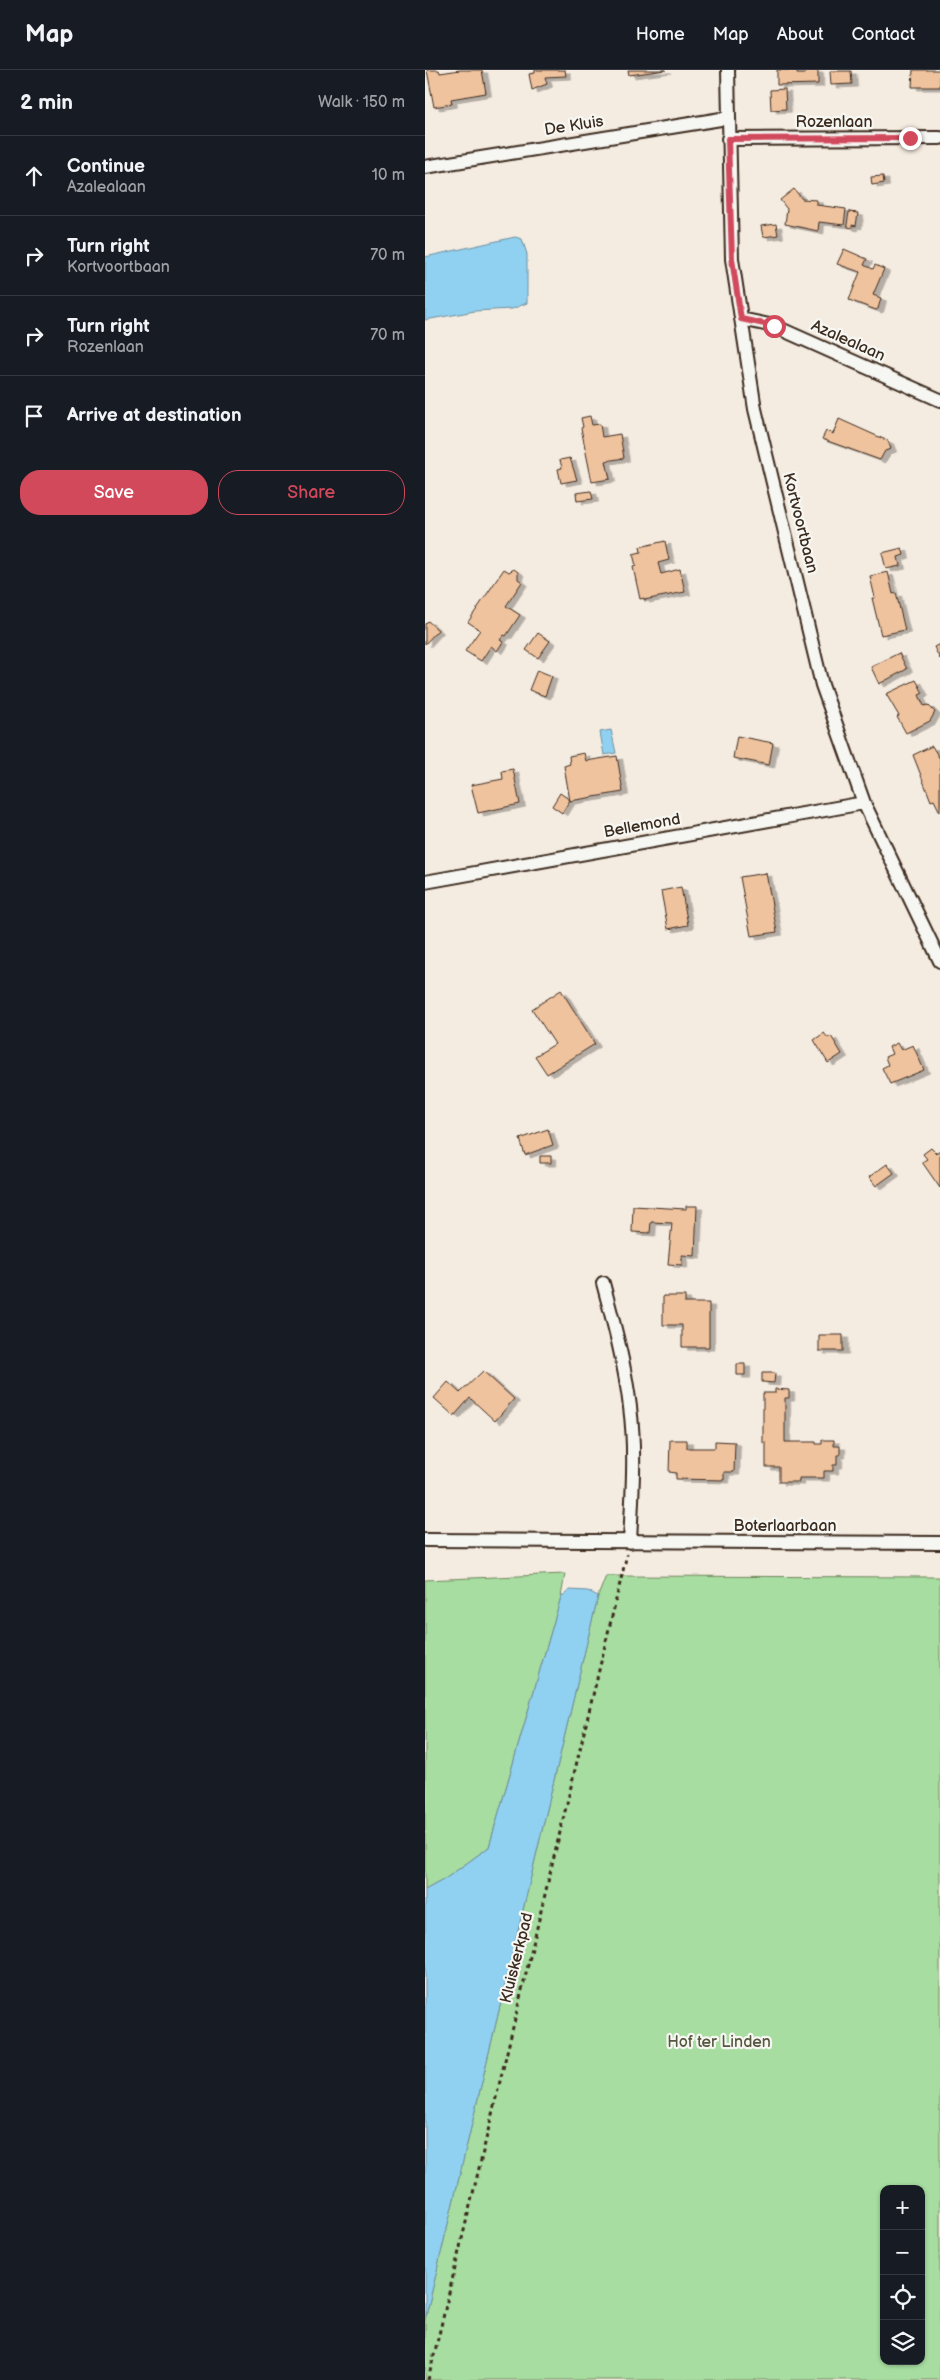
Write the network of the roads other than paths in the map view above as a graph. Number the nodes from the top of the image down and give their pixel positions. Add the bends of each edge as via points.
1 (728, 70) edge
2 (727, 118) junction
3 (940, 138) edge
4 (728, 139) junction
5 (425, 167) edge
6 (741, 319) junction
7 (940, 400) edge
8 (864, 803) junction
9 (425, 882) edge
10 (940, 961) edge
11 (603, 1283) dead end
12 (425, 1540) edge
13 (631, 1542) junction
14 (940, 1543) edge

1 - 2 street, Kortvoortbaan
2 - 4 street, Kortvoortbaan
2 - 5 street, De Kluis
3 - 4 street, Rozenlaan
4 - 6 street, Kortvoortbaan via 732,259
6 - 7 street, Azalealaan via 774,326
6 - 8 street, Kortvoortbaan via 755,409 822,685
8 - 9 street, Bellemond
8 - 10 street, Kortvoortbaan
11 - 13 street via 619,1344 630,1408 633,1450
12 - 13 street, Boterlaarbaan
13 - 14 street, Boterlaarbaan

